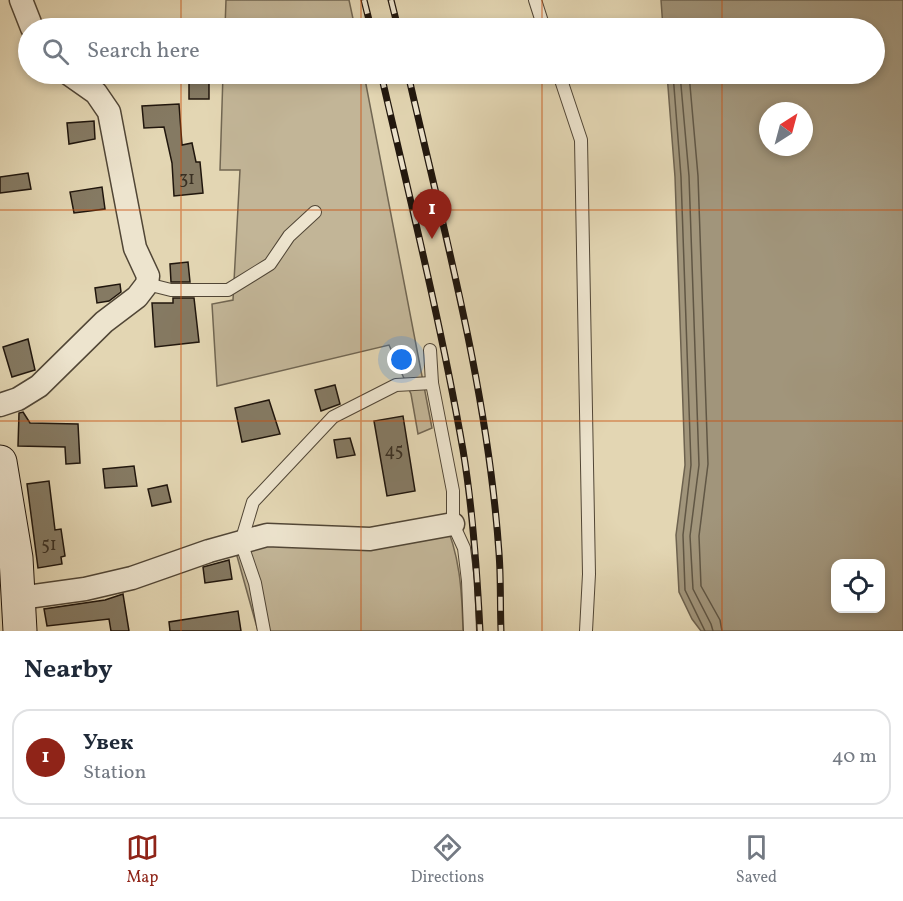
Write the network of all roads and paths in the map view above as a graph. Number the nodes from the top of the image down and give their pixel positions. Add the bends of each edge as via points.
1 (21, 0) edge
2 (535, 0) edge
3 (28, 18) edge
4 (541, 18) edge
5 (83, 84) edge
6 (562, 84) edge
7 (315, 212) dead end
8 (147, 284) junction
9 (430, 350) dead end
10 (432, 383) junction
11 (0, 405) edge
12 (2, 477) edge
13 (453, 524) junction
14 (241, 542) junction
15 (20, 598) junction
16 (20, 631) edge
17 (264, 631) edge
18 (470, 631) edge
19 (586, 631) edge

1 - 3 street
2 - 4 lane
5 - 8 street via 96,93 109,112 135,248 148,276
6 - 19 lane via 581,140 589,574
7 - 8 lane via 289,236 270,264 228,290 171,290
8 - 11 street via 39,386
9 - 10 lane
10 - 13 lane via 453,491
10 - 14 lane via 396,385 333,417 253,502
12 - 15 street
13 - 14 street via 370,539 267,535
13 - 18 lane via 464,548
14 - 15 street via 132,578
14 - 17 lane via 255,583
15 - 16 street

